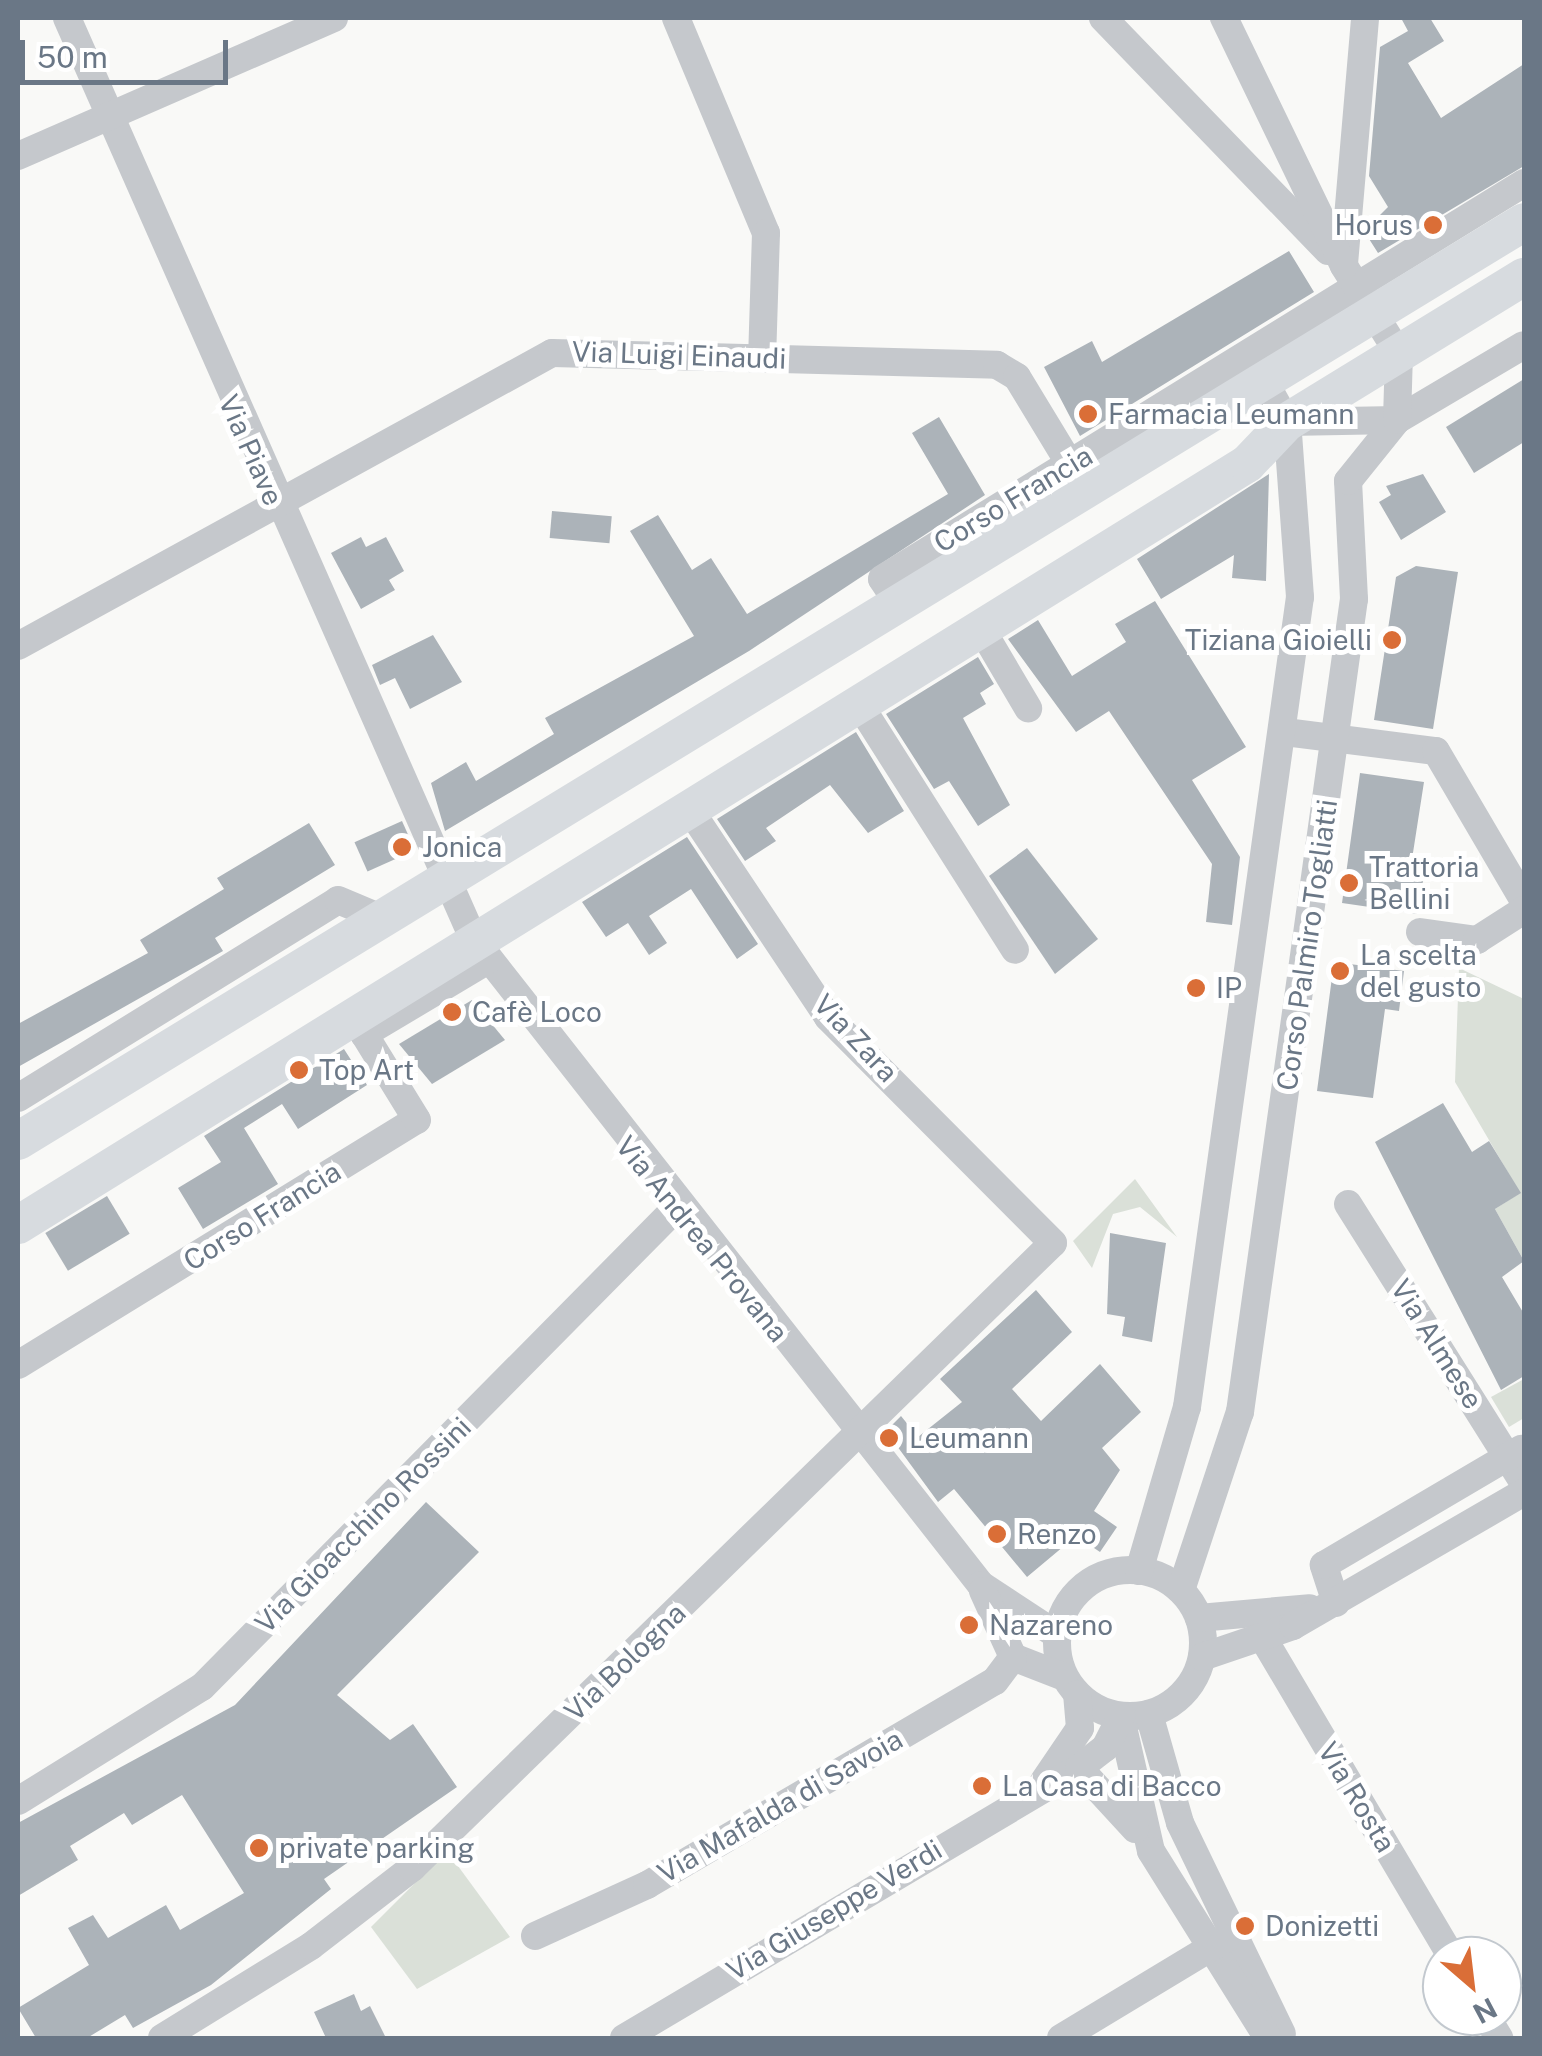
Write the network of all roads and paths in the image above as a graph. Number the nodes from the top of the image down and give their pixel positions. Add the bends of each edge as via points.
1 (67, 18) edge
2 (334, 18) edge
3 (676, 18) edge
4 (1104, 18) edge
5 (1224, 18) edge
6 (1365, 18) edge
7 (103, 115) junction
8 (1276, 129) junction
9 (1236, 155) junction
10 (18, 156) edge
11 (1524, 184) edge
12 (1524, 222) edge
13 (1524, 278) edge
14 (1358, 288) junction
15 (1524, 345) edge
16 (1399, 354) junction
17 (762, 358) junction
18 (1264, 379) junction
19 (1396, 420) junction
20 (1287, 422) junction
21 (1070, 464) junction
22 (276, 508) junction
23 (897, 602) junction
24 (982, 630) junction
25 (18, 646) edge
26 (860, 704) junction
27 (1028, 708) dead end
28 (1285, 732) junction
29 (1336, 736) junction
30 (688, 808) junction
31 (449, 876) junction
32 (1524, 900) edge
33 (1524, 910) edge
34 (381, 918) junction
35 (1420, 932) dead end
36 (480, 949) junction
37 (1016, 950) dead end
38 (360, 1025) junction
39 (18, 1098) edge
40 (18, 1141) edge
41 (1348, 1204) dead end
42 (676, 1208) junction
43 (18, 1226) edge
44 (1053, 1244) joint
45 (18, 1365) edge
46 (859, 1436) junction
47 (1516, 1451) edge
48 (1524, 1484) edge
49 (1524, 1492) edge
50 (1139, 1570) junction
51 (981, 1585) junction
52 (1181, 1590) junction
53 (1336, 1603) junction
54 (1199, 1618) junction
55 (1057, 1635) junction
56 (1263, 1638) junction
57 (1202, 1657) junction
58 (1013, 1658) junction
59 (1071, 1686) junction
60 (1135, 1715) junction
61 (1079, 1768) junction
62 (1044, 1781) junction
63 (18, 1800) edge
64 (1151, 1850) junction
65 (1235, 1932) junction
66 (534, 1936) dead end
67 (1439, 1936) edge
68 (1210, 1948) junction
69 (1264, 2021) edge
70 (162, 2038) edge
71 (624, 2038) edge
72 (1062, 2038) edge
73 (1284, 2038) edge

1 - 7 street, Via Piave
2 - 7 street
3 - 17 street via 766,233
4 - 9 street
5 - 8 street
6 - 14 street
7 - 10 street
7 - 22 street, Via Piave
8 - 9 street
8 - 14 street
9 - 14 street
11 - 14 street, Corso Francia
12 - 14 main road, Corso Francia
13 - 16 main road
14 - 16 street
14 - 18 main road, Corso Francia
14 - 21 street, Corso Francia
15 - 19 street
16 - 19 street
16 - 20 main road
17 - 21 street, Via Luigi Einaudi via 997,365 1017,378
17 - 22 street, Via Luigi Einaudi via 552,353
18 - 20 street, Corso Palmiro Togliatti
18 - 23 main road, Corso Francia
19 - 20 street
19 - 29 street, Corso Palmiro Togliatti via 1348,481 1354,598
20 - 24 main road via 1248,464
20 - 28 street, Corso Palmiro Togliatti via 1300,597
21 - 23 street, Corso Francia via 882,578
22 - 25 street, Via Luigi Einaudi
22 - 31 street, Via Piave
23 - 31 main road, Corso Francia
24 - 26 main road
24 - 27 street
26 - 30 main road
26 - 37 street
28 - 29 street
28 - 50 street, Corso Palmiro Togliatti via 1187,1407
29 - 32 street via 1436,751
29 - 52 street, Corso Palmiro Togliatti via 1240,1412
30 - 36 main road
30 - 44 street, Via Zara via 828,1017
31 - 34 main road, Corso Francia
31 - 36 street, Via Andrea Provana
33 - 35 street via 1477,940
34 - 39 street via 338,900
34 - 40 main road, Corso Francia
36 - 38 main road
36 - 42 street, Via Andrea Provana
38 - 43 main road
38 - 45 street, Corso Francia via 417,1120
41 - 47 street, Via Almese
42 - 46 street, Via Andrea Provana
42 - 63 street, Via Gioacchino Rossini via 202,1687
44 - 46 street, Via Bologna
46 - 51 street, Via Andrea Provana
46 - 70 street, Via Bologna via 412,1868 311,1946
47 - 48 street, Via Almese
47 - 53 street via 1324,1565
49 - 53 street
50 - 52 street
50 - 55 street via 1082,1588
51 - 55 street, Via Andrea Provana
51 - 58 street, Via Andrea Provana
52 - 54 street
53 - 54 street
53 - 56 street
54 - 57 street
55 - 59 street
56 - 57 street
56 - 67 street, Via Rosta
57 - 60 street via 1182,1695
58 - 59 street
58 - 66 street, Via Mafalda di Savoia via 995,1681 646,1885
59 - 60 street
59 - 62 street, Via Giuseppe Verdi via 1080,1728
60 - 61 street, Via Giuseppe Verdi
60 - 64 street
60 - 65 street
61 - 62 street, Via Giuseppe Verdi
61 - 64 street
62 - 71 street, Via Giuseppe Verdi
64 - 68 street
65 - 68 street
65 - 69 street
68 - 69 street
68 - 72 street
69 - 73 street

